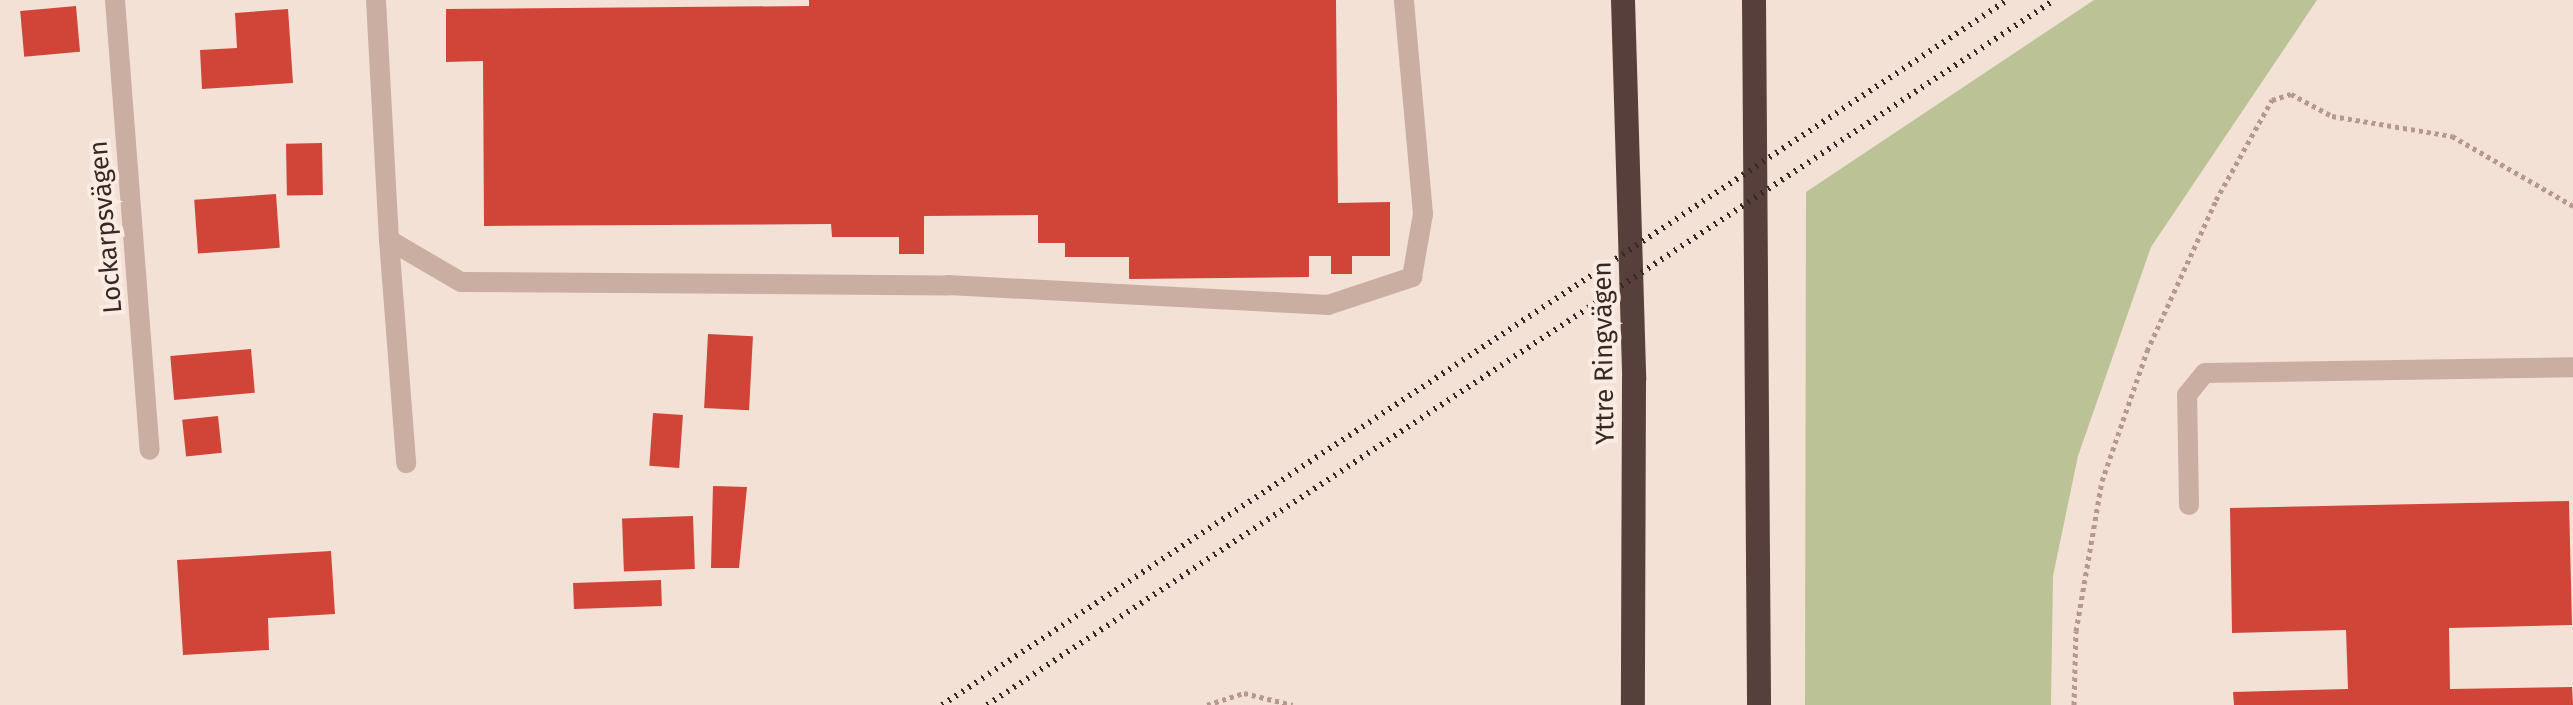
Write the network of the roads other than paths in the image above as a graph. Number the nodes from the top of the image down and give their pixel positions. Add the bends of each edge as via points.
1 (115, 0) edge
2 (376, 0) edge
3 (1404, 0) edge
4 (1623, 0) edge
5 (1754, 0) edge
6 (389, 240) junction
7 (2573, 367) edge
8 (150, 450) dead end
9 (406, 463) dead end
10 (2189, 505) dead end
11 (1633, 705) edge
12 (1759, 705) edge

1 - 8 lane, Lockarpsvägen
2 - 6 lane
3 - 6 lane via 1423,214 1412,277 1328,305 948,285 461,282
4 - 11 highway, Yttre Ringvägen via 1634,379
5 - 12 highway
6 - 9 lane
7 - 10 lane via 2205,373 2187,395

